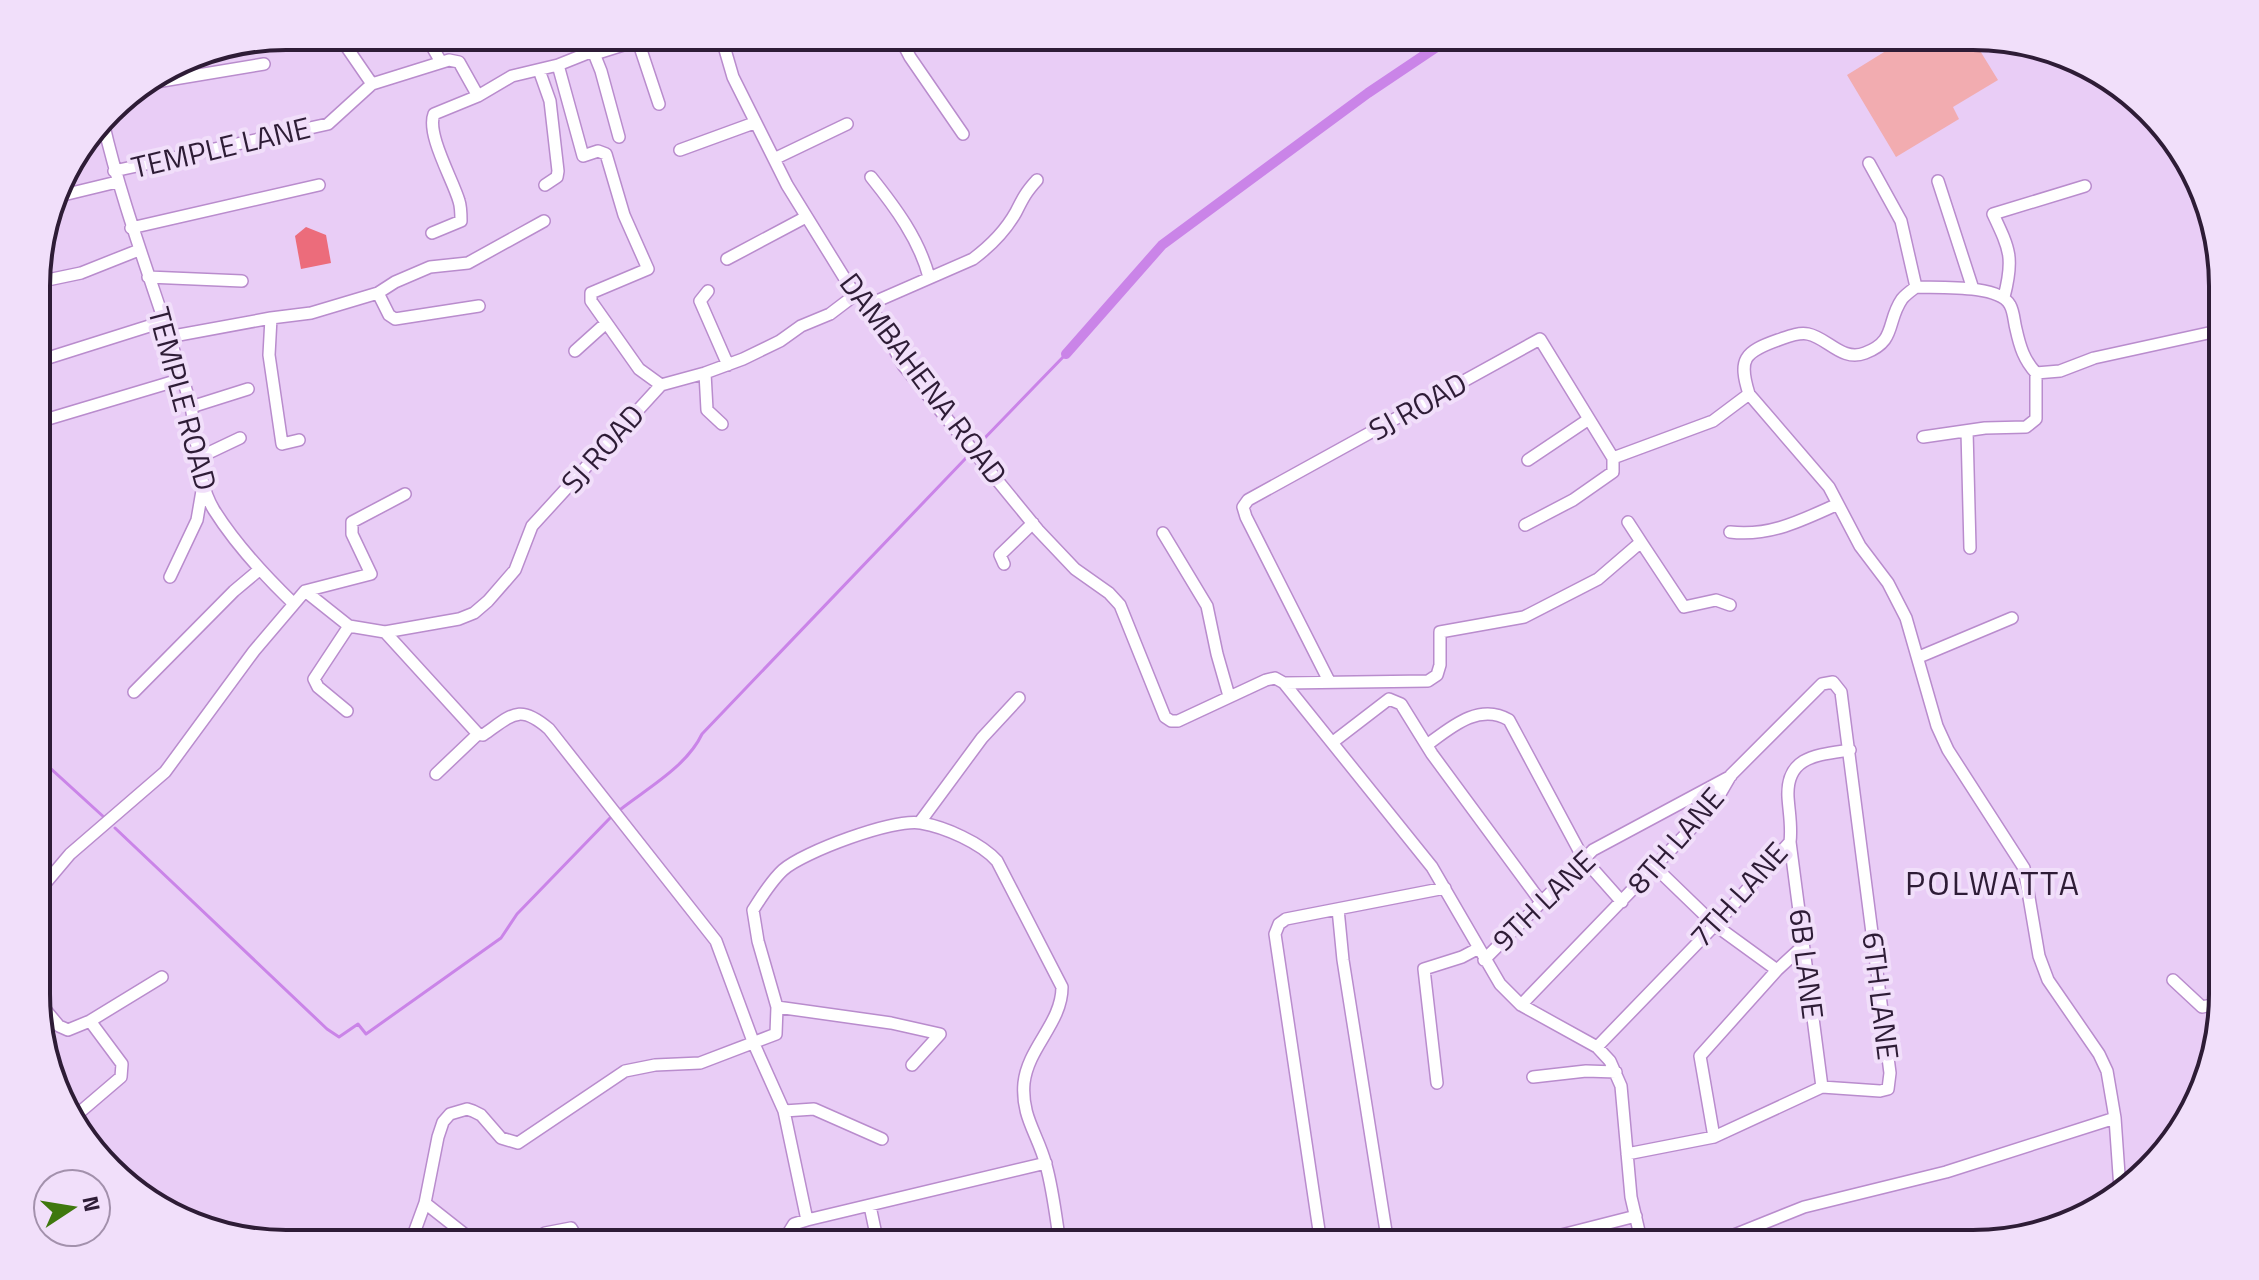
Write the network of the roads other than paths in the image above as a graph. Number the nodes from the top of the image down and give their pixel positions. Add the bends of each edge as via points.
1 (349, 50) edge
2 (434, 50) edge
3 (608, 50) edge
4 (641, 50) edge
5 (725, 50) edge
6 (906, 50) edge
7 (593, 51) junction
8 (441, 62) junction
9 (264, 64) dead end
10 (558, 65) junction
11 (539, 70) junction
12 (174, 79) edge
13 (372, 84) junction
14 (478, 96) junction
15 (659, 104) dead end
16 (754, 123) junction
17 (847, 124) dead end
18 (106, 134) edge
19 (963, 134) dead end
20 (619, 137) dead end
21 (680, 150) dead end
22 (774, 159) junction
23 (1869, 163) dead end
24 (116, 177) junction
25 (871, 177) dead end
26 (1037, 180) dead end
27 (1938, 181) dead end
28 (319, 185) dead end
29 (545, 185) dead end
30 (2085, 186) dead end
31 (70, 192) edge
32 (806, 217) junction
33 (544, 221) dead end
34 (131, 228) junction
35 (432, 233) dead end
36 (139, 250) junction
37 (727, 259) dead end
38 (148, 277) junction
39 (929, 277) junction
40 (50, 279) edge
41 (242, 281) dead end
42 (1916, 287) junction
43 (1973, 289) junction
44 (708, 291) dead end
45 (378, 293) junction
46 (855, 295) junction
47 (2004, 297) junction
48 (870, 304) junction
49 (479, 306) dead end
50 (271, 318) junction
51 (162, 322) junction
52 (605, 324) junction
53 (2208, 333) edge
54 (168, 337) junction
55 (575, 351) dead end
56 (50, 357) edge
57 (728, 365) junction
58 (705, 373) junction
59 (2036, 373) junction
60 (182, 379) junction
61 (661, 385) junction
62 (248, 389) dead end
63 (1749, 394) junction
64 (191, 407) junction
65 (50, 418) edge
66 (1589, 419) junction
67 (722, 424) dead end
68 (1967, 431) junction
69 (1923, 437) dead end
70 (240, 438) dead end
71 (299, 440) dead end
72 (200, 457) junction
73 (1613, 458) junction
74 (1528, 460) dead end
75 (203, 485) junction
76 (405, 494) dead end
77 (1838, 504) junction
78 (1628, 522) dead end
79 (1033, 523) junction
80 (1525, 525) dead end
81 (1730, 532) dead end
82 (1163, 533) dead end
83 (1641, 542) junction
84 (1970, 548) dead end
85 (1004, 564) dead end
86 (259, 570) junction
87 (170, 577) dead end
88 (305, 591) junction
89 (293, 603) junction
90 (1730, 605) dead end
91 (2012, 618) dead end
92 (349, 626) junction
93 (385, 632) junction
94 (1919, 657) junction
95 (1329, 681) junction
96 (1833, 682) joint
97 (1284, 683) junction
98 (134, 692) dead end
99 (1229, 696) junction
100 (1019, 698) dead end
101 (347, 711) dead end
102 (478, 734) junction
103 (1333, 742) junction
104 (1427, 745) junction
105 (1850, 750) junction
106 (436, 774) dead end
107 (1731, 775) junction
108 (920, 822) junction
109 (1790, 842) junction
110 (1583, 858) junction
111 (1656, 868) junction
112 (50, 878) edge
113 (1445, 888) junction
114 (1541, 902) junction
115 (1622, 902) junction
116 (1338, 909) junction
117 (1715, 925) junction
118 (1803, 946) junction
119 (1481, 954) junction
120 (1777, 970) junction
121 (162, 977) dead end
122 (2173, 980) dead end
123 (1521, 1005) junction
124 (2208, 1006) edge
125 (777, 1007) junction
126 (51, 1016) edge
127 (90, 1021) junction
128 (754, 1044) junction
129 (1597, 1047) junction
130 (912, 1065) dead end
131 (1616, 1072) junction
132 (1533, 1077) dead end
133 (1437, 1083) dead end
134 (1822, 1087) junction
135 (81, 1111) edge
136 (784, 1111) junction
137 (2115, 1118) junction
138 (1714, 1137) junction
139 (882, 1139) dead end
140 (1627, 1154) junction
141 (1046, 1163) junction
142 (2119, 1179) edge
143 (425, 1203) junction
144 (870, 1206) junction
145 (1636, 1216) junction
146 (807, 1220) junction
147 (1319, 1229) edge
148 (1386, 1229) edge
149 (1584, 1229) edge
150 (1639, 1229) edge
151 (1749, 1229) edge
152 (415, 1230) edge
153 (459, 1230) edge
154 (790, 1230) edge
155 (875, 1230) edge
156 (1058, 1230) edge

1 - 13 street
2 - 8 street
3 - 7 street
4 - 15 street
5 - 16 street, DAMBAHENA ROAD
6 - 19 street
7 - 10 street
7 - 20 street
8 - 13 street
8 - 14 street via 459,62
9 - 12 street
10 - 11 street
10 - 52 street via 583,156 606,154 624,215 648,269 591,293
11 - 14 street via 512,76
11 - 29 street via 550,101 558,171
13 - 24 street, TEMPLE LANE via 328,124
14 - 35 street via 434,114 461,221
16 - 21 street
16 - 22 street, DAMBAHENA ROAD
17 - 22 street
18 - 24 street, TEMPLE ROAD
22 - 32 street, DAMBAHENA ROAD
23 - 42 street via 1901,221
24 - 31 street, TEMPLE LANE
24 - 34 street, TEMPLE ROAD
25 - 39 street via 899,211
26 - 39 street via 987,249
27 - 43 street
28 - 34 street
30 - 47 street via 1993,214 2010,255
32 - 37 street
32 - 46 street, DAMBAHENA ROAD
33 - 45 street via 468,263 430,267
34 - 36 street, TEMPLE ROAD
36 - 38 street, TEMPLE ROAD
36 - 40 street
38 - 41 street
38 - 51 street, TEMPLE ROAD
39 - 48 street
42 - 43 street
42 - 63 street via 1901,300 1888,337 1863,354 1840,351 1808,334 1753,349 1744,363
43 - 47 street
44 - 57 street via 700,301
45 - 49 street via 395,319
45 - 50 street via 311,313
46 - 48 street, DAMBAHENA ROAD
46 - 57 street, SJ ROAD via 830,314
47 - 59 street via 2011,305 2020,348
48 - 79 street, DAMBAHENA ROAD via 903,365
50 - 54 street
50 - 71 street via 269,355 282,444
51 - 54 street, TEMPLE ROAD
51 - 56 street
52 - 55 street
52 - 61 street via 639,369
53 - 59 street
54 - 60 street, TEMPLE ROAD
57 - 58 street, SJ ROAD
58 - 61 street, SJ ROAD
58 - 67 street via 707,410
59 - 68 street via 2036,419 2026,427
60 - 64 street, TEMPLE ROAD
60 - 65 street
61 - 93 street, SJ ROAD via 532,526 515,570 488,601 459,619
62 - 64 street
63 - 73 street via 1713,421
63 - 77 street
64 - 72 street, TEMPLE ROAD
66 - 73 street, SJ ROAD
66 - 74 street
66 - 95 street, SJ ROAD via 1540,339 1248,500 1243,507 1246,517
68 - 69 street
68 - 84 street
70 - 72 street
72 - 75 street, TEMPLE ROAD
73 - 80 street via 1613,472
75 - 86 street, TEMPLE ROAD via 213,509
75 - 87 street via 197,520
76 - 88 street via 352,522 352,534 371,574
77 - 81 street via 1773,531
77 - 94 street via 1888,583
78 - 83 street
79 - 85 street via 1000,555
79 - 99 street, DAMBAHENA ROAD via 1075,569 1120,605 1165,717 1178,721
82 - 99 street via 1207,606
83 - 90 street via 1684,607 1716,600
83 - 95 street via 1598,579 1524,617 1440,632 1440,665 1428,681
86 - 89 street, TEMPLE ROAD
86 - 98 street
88 - 89 street
88 - 92 street
89 - 112 street via 165,772
91 - 94 street
92 - 93 street, SJ ROAD
92 - 101 street via 314,679
93 - 102 street
94 - 137 street via 1948,750 2024,868 2039,956 2048,980 2107,1071
95 - 97 street
96 - 105 street, 6TH LANE via 1841,692
96 - 107 street, 8TH LANE via 1822,684
97 - 99 street via 1266,680
97 - 103 street
100 - 108 street
102 - 106 street
102 - 128 street via 522,712 549,729 716,941
103 - 104 street via 1389,699 1401,704
103 - 113 street
104 - 110 street via 1476,715 1509,720
104 - 114 street
105 - 109 street, 7TH LANE via 1804,760 1795,767 1789,778
105 - 134 street, 6TH LANE via 1890,1083 1884,1091
107 - 110 street, 9TH LANE
107 - 111 street, 8TH LANE via 1713,806
108 - 125 street via 843,840 798,859 768,888 753,910
108 - 141 street via 987,850 997,861 1062,987 1056,1015 1024,1080 1023,1110
109 - 117 street, 7TH LANE
109 - 118 street, 6B LANE
110 - 114 street, 9TH LANE
110 - 115 street
111 - 115 street, 8TH LANE
111 - 117 street
113 - 116 street
113 - 119 street
114 - 119 street, 9TH LANE
115 - 123 street, 8TH LANE
116 - 147 street via 1286,919 1275,934
116 - 148 street
117 - 120 street
117 - 129 street, 7TH LANE
118 - 120 street
118 - 134 street, 6B LANE
119 - 123 street
119 - 133 street via 1424,969
120 - 138 street via 1700,1056
121 - 127 street
122 - 124 street via 2202,1007
123 - 129 street
125 - 128 street via 776,1034
125 - 130 street via 940,1034
126 - 127 street via 68,1030
127 - 135 street via 122,1070 121,1077
128 - 136 street
128 - 143 street via 700,1063 625,1071 518,1143 501,1138 473,1111 450,1114 438,1137
129 - 131 street
131 - 132 street
131 - 140 street
134 - 138 street, 6TH LANE
136 - 139 street via 814,1109
136 - 146 street
137 - 142 street
137 - 151 street via 1946,1172 1804,1207
138 - 140 street, 6TH LANE
140 - 145 street
141 - 144 street
141 - 156 street
143 - 152 street
143 - 153 street
144 - 146 street
144 - 155 street
145 - 149 street
145 - 150 street
146 - 154 street

